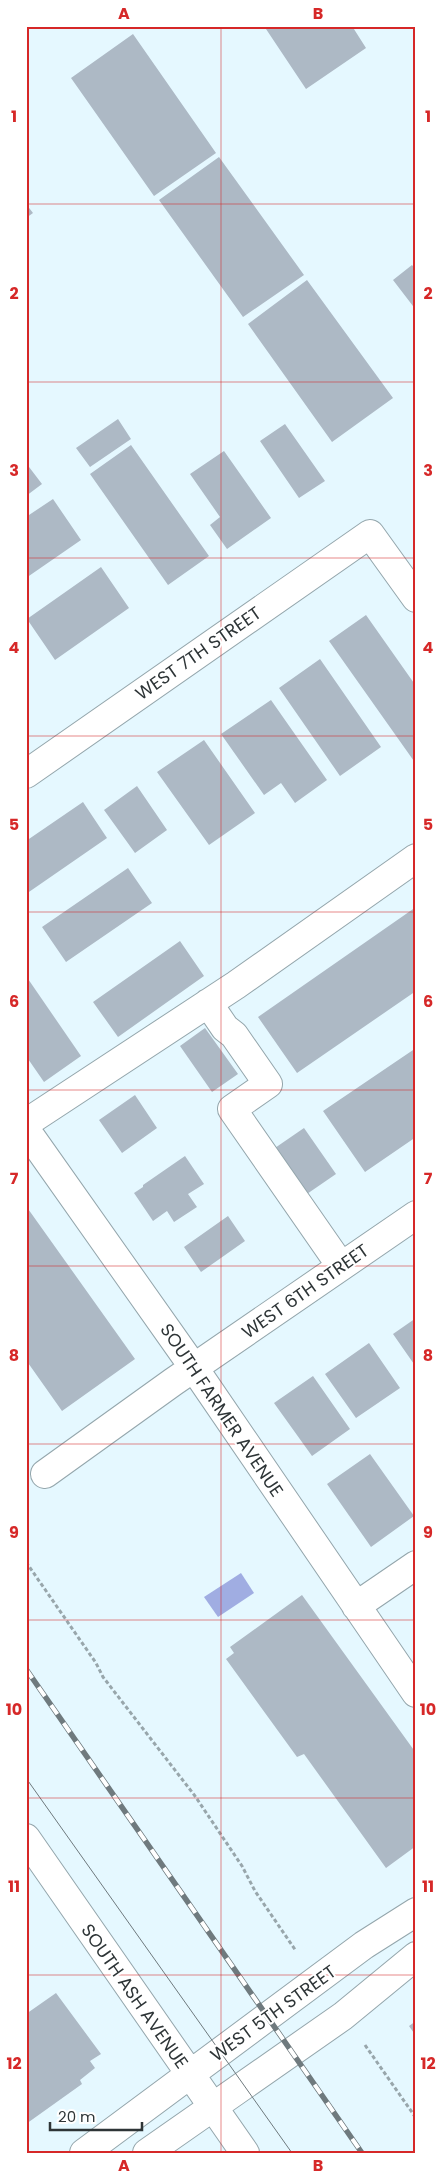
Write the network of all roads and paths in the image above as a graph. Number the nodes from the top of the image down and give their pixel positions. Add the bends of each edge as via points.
1 (416, 598) edge
2 (26, 774) edge
3 (416, 858) edge
4 (208, 1003) junction
5 (26, 1123) edge
6 (26, 1130) edge
7 (416, 1214) edge
8 (341, 1266) junction
9 (194, 1368) junction
10 (45, 1474) dead end
11 (26, 1562) edge
12 (416, 1565) edge
13 (356, 1606) junction
14 (416, 1693) edge
15 (26, 1838) edge
16 (416, 1912) edge
17 (296, 1951) dead end
18 (416, 1956) edge
19 (364, 2045) dead end
20 (189, 2074) junction
21 (213, 2108) junction
22 (416, 2118) edge
23 (84, 2153) edge
24 (147, 2153) edge
25 (245, 2153) edge

1 - 2 street, WEST 7TH STREET via 370,534
3 - 4 street
4 - 5 street
4 - 8 street via 268,1084 232,1109
6 - 9 street, SOUTH FARMER AVENUE
7 - 8 street, WEST 6TH STREET
8 - 9 street, WEST 6TH STREET
9 - 10 street, WEST 6TH STREET
9 - 13 street, SOUTH FARMER AVENUE
11 - 17 path via 103,1677 194,1796
12 - 13 street
13 - 14 street, SOUTH FARMER AVENUE
15 - 20 street, SOUTH ASH AVENUE
16 - 20 street, WEST 5TH STREET via 364,1945
18 - 21 street via 343,2016
19 - 22 path
20 - 21 street, SOUTH ASH AVENUE
20 - 23 street, WEST 5TH STREET
21 - 24 street
21 - 25 street, SOUTH ASH AVENUE

